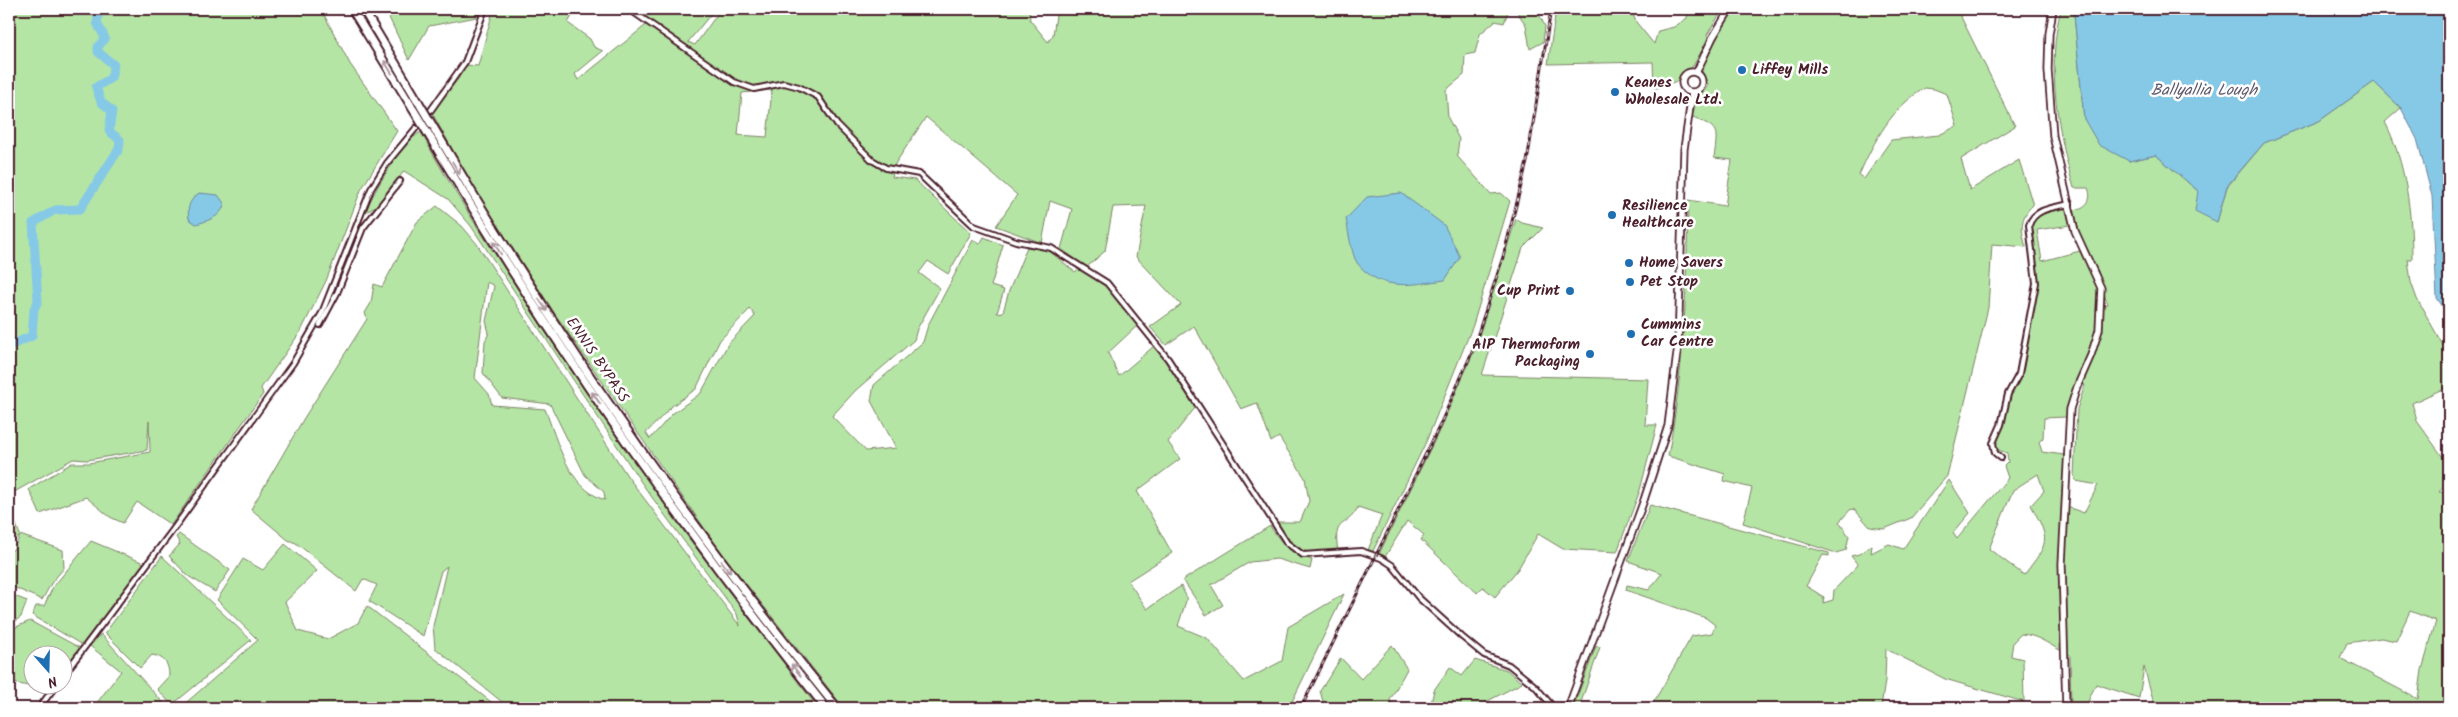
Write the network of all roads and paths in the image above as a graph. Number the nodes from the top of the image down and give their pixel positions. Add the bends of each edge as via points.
1 (352, 9) edge
2 (362, 9) edge
3 (484, 9) edge
4 (629, 9) edge
5 (1730, 9) edge
6 (2053, 9) edge
7 (1696, 73) junction
8 (1692, 92) junction
9 (431, 110) dead end
10 (416, 128) dead end
11 (429, 129) junction
12 (400, 181) dead end
13 (2070, 204) junction
14 (358, 217) junction
15 (368, 222) junction
16 (330, 290) junction
17 (337, 293) junction
18 (320, 325) dead end
19 (2001, 458) dead end
20 (72, 664) edge
21 (50, 694) edge
22 (39, 708) edge
23 (826, 708) edge
24 (837, 708) edge
25 (1554, 708) edge
26 (1568, 708) edge
27 (2066, 708) edge

11 -> 1 highway, ENNIS BYPASS, bridge
2 - 11 highway, ENNIS BYPASS, bridge via 420,103
3 - 9 street via 465,62
4 - 25 street via 734,82 754,89 784,83 799,87 818,98 837,125 872,160 886,168 919,174 974,226 1016,241 1051,248 1107,284 1168,358 1287,543 1303,555 1361,552 1381,558 1392,565 1420,598 1462,637 1484,656 1509,665 1535,686
5 - 7 main road
6 - 13 main road via 2049,34 2050,102 2053,136
7 - 8 main road via 1702,82 1699,90
7 - 8 main road via 1686,74 1682,80 1683,87
8 - 26 main road via 1684,149 1678,345 1668,426
10 - 14 street via 370,189
23 -> 11 highway, ENNIS BYPASS via 729,583 589,387 467,200
11 -> 24 highway, ENNIS BYPASS via 640,449 751,600
12 - 15 street
13 - 19 street via 2037,212 2029,226 2036,283 2019,374 2008,394 1993,443 1994,453
13 - 27 main road via 2078,239 2094,268 2101,295 2099,330 2070,409 2062,564
14 - 15 street
14 - 16 street
15 - 17 street
16 - 17 street
16 - 20 street via 322,313 293,363
17 - 18 street
21 - 22 street

